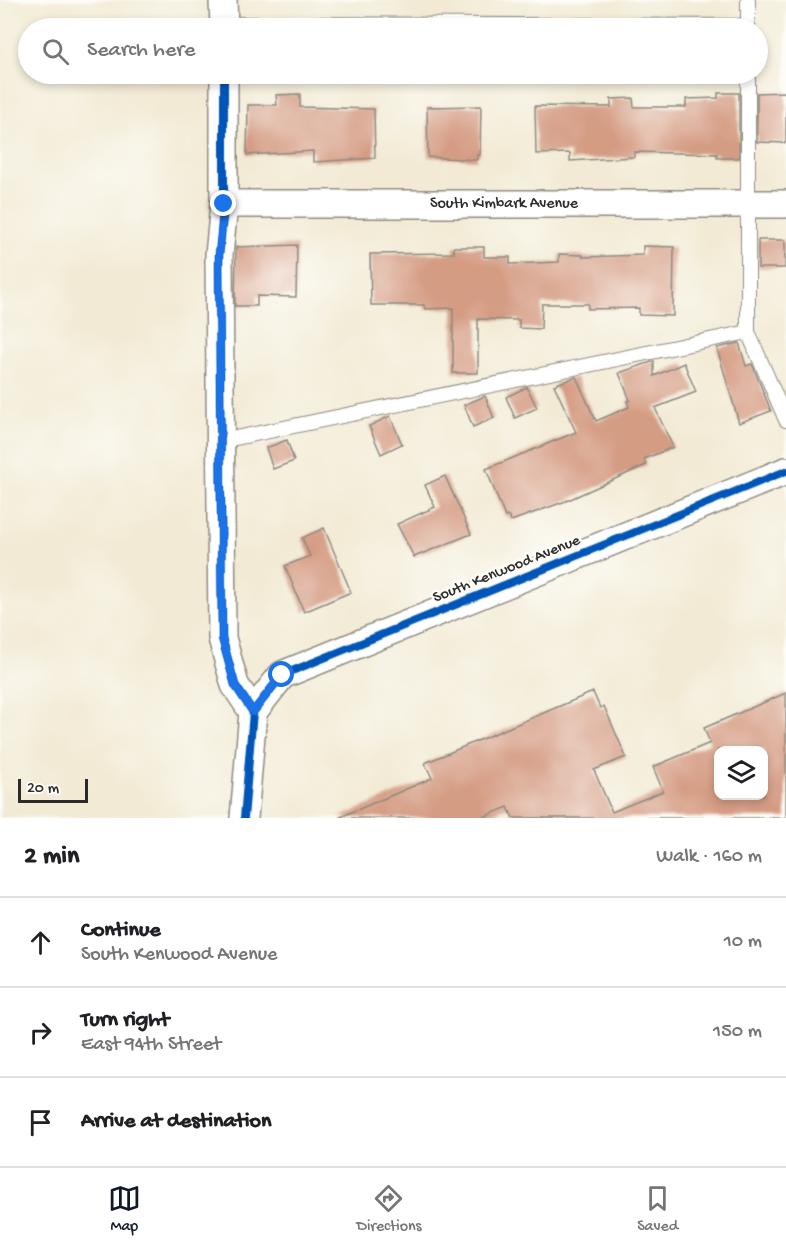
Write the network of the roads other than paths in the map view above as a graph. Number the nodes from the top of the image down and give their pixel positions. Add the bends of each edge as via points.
1 (748, 0) edge
2 (748, 18) edge
3 (224, 84) edge
4 (748, 84) edge
5 (224, 204) junction
6 (748, 204) junction
7 (786, 204) edge
8 (748, 332) junction
9 (786, 420) edge
10 (220, 441) junction
11 (786, 471) edge
12 (253, 712) junction
13 (244, 818) edge

1 - 2 lane
3 - 5 street
4 - 6 lane
5 - 6 street, South Kimbark Avenue
5 - 10 street via 219,255
6 - 7 street, South Kimbark Avenue
6 - 8 lane
8 - 9 lane
8 - 10 lane
10 - 12 street via 222,638 235,685
11 - 12 street, South Kenwood Avenue via 282,675
12 - 13 street

